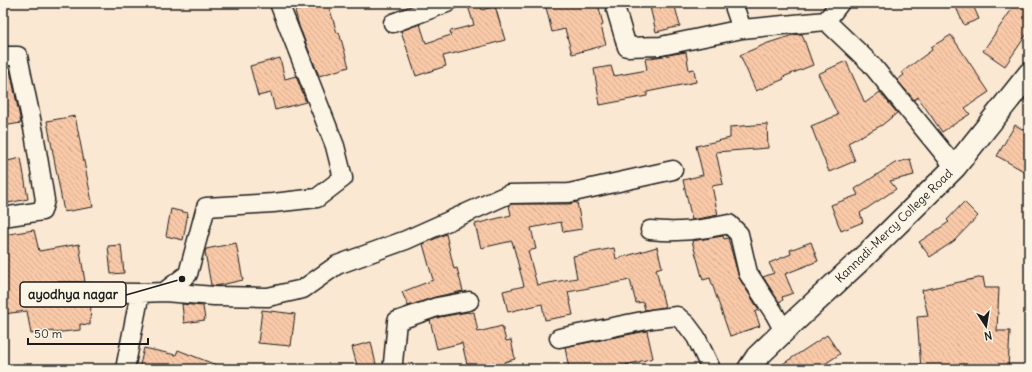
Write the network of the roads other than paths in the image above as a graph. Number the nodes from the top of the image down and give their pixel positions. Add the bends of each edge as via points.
1 (279, 3) edge
2 (447, 3) edge
3 (614, 3) edge
4 (733, 3) edge
5 (840, 3) edge
6 (826, 21) junction
7 (393, 23) dead end
8 (742, 29) junction
9 (3, 56) edge
10 (1029, 74) edge
11 (955, 167) junction
12 (673, 170) dead end
13 (3, 217) edge
14 (650, 230) dead end
15 (53, 292) dead end
16 (164, 292) junction
17 (140, 293) junction
18 (469, 301) dead end
19 (784, 331) junction
20 (559, 338) dead end
21 (126, 369) edge
22 (394, 369) edge
23 (711, 369) edge
24 (749, 369) edge

1 - 16 street via 335,146 343,178 317,198 206,207 188,274
2 - 7 street
3 - 8 street via 626,47 661,46
4 - 8 street
5 - 6 street
6 - 8 street
6 - 11 street via 871,64
9 - 13 street via 18,56 45,200 42,211
10 - 11 main road, Kannadi-Mercy College Road
11 - 19 main road, Kannadi-Mercy College Road
12 - 16 street via 569,193 509,194 406,240 337,265 303,289 268,297
14 - 19 street via 674,232 729,224 739,234 748,273
15 - 17 street
16 - 17 street
17 - 21 street
18 - 22 street via 437,307 397,321
19 - 24 main road, Kannadi-Mercy College Road via 757,357
20 - 23 street via 677,316 696,337

